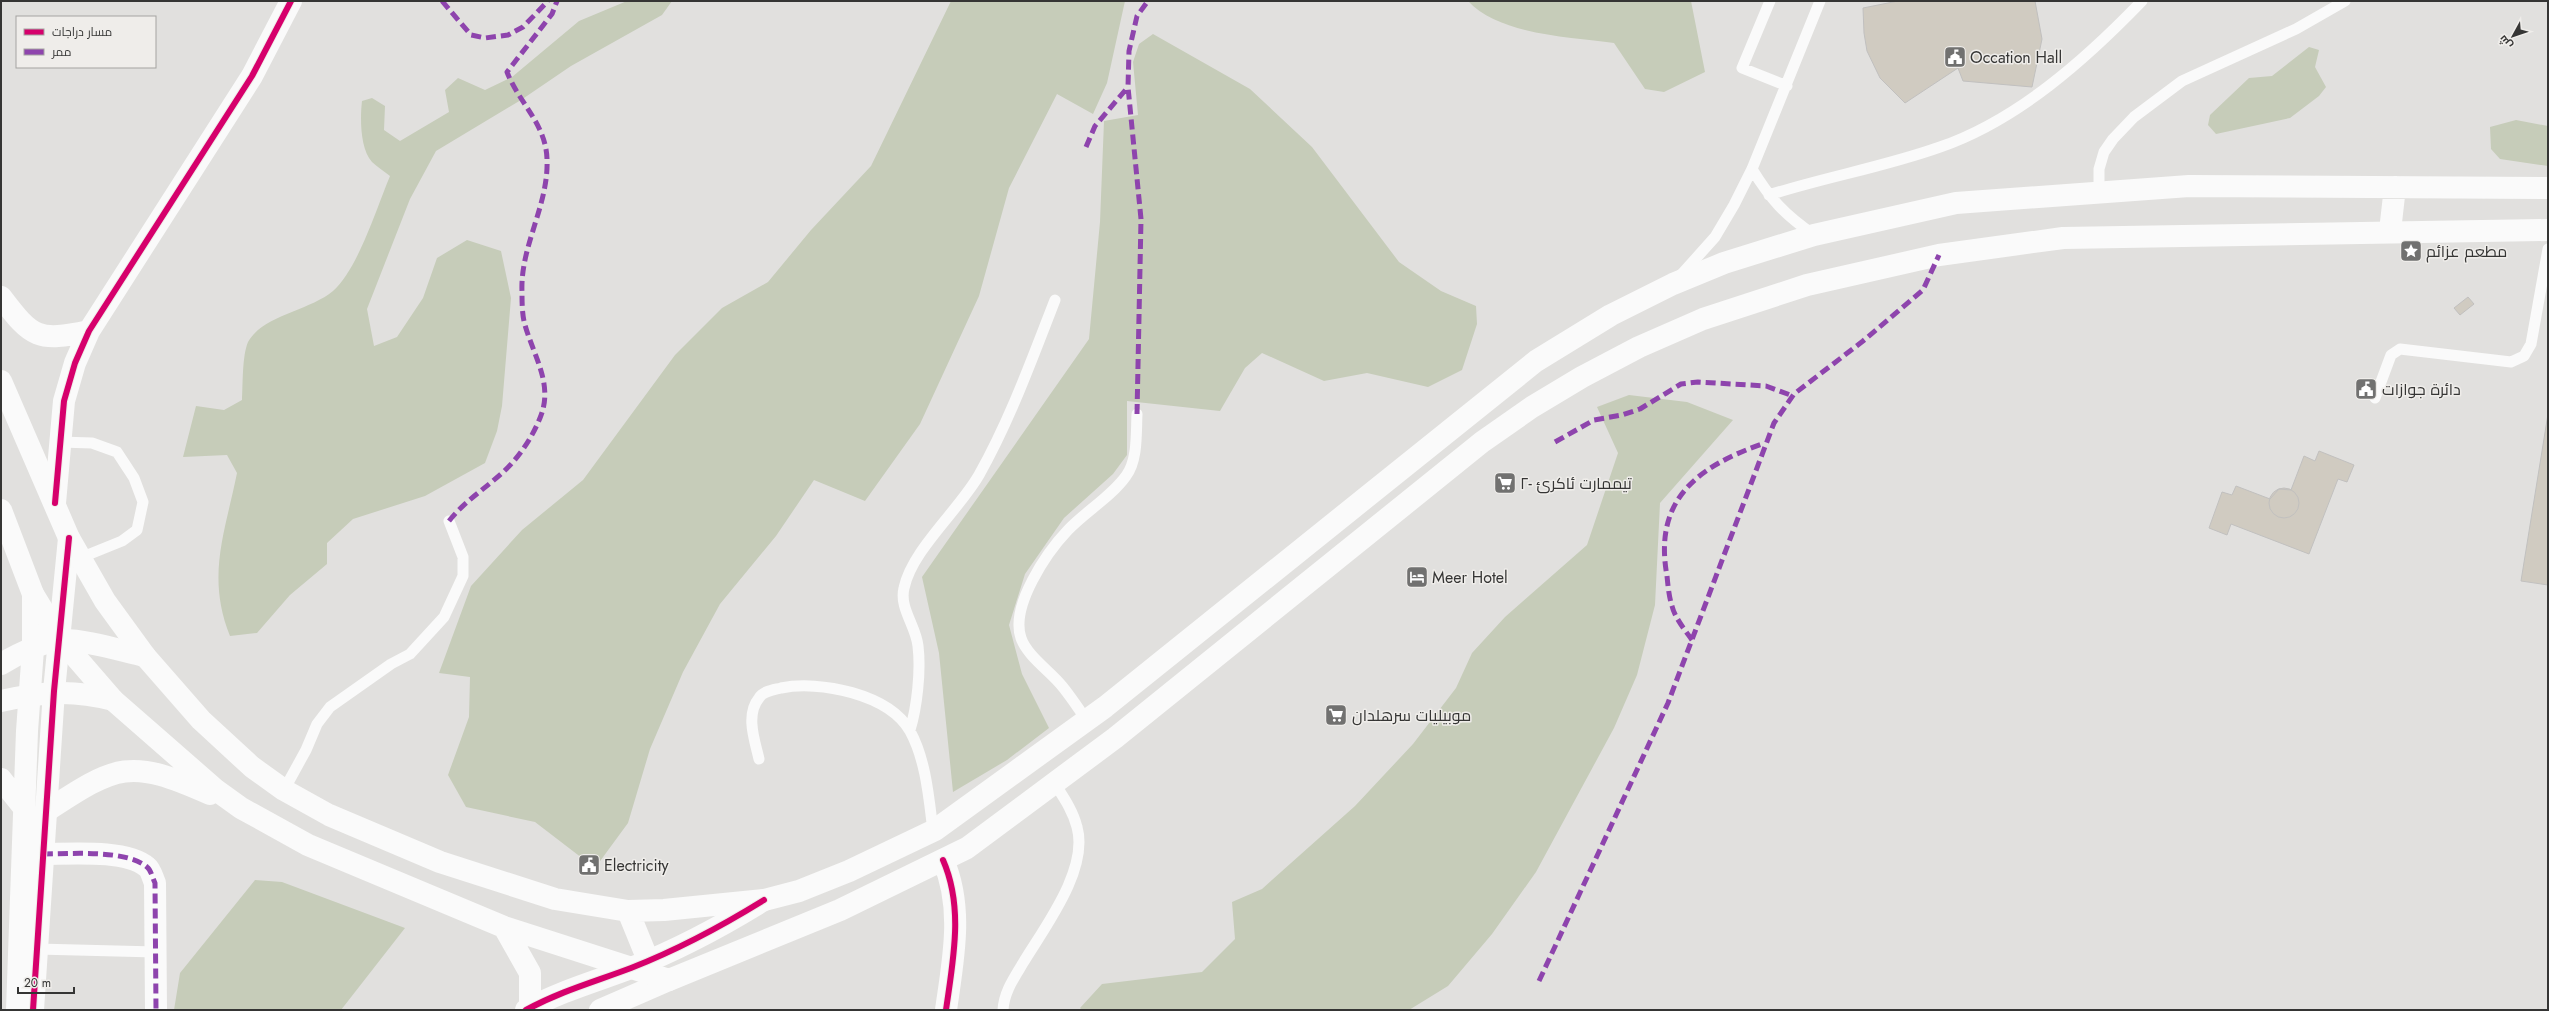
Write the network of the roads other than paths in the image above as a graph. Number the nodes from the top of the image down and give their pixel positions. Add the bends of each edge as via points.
1 (291, 1) edge
2 (1770, 1) edge
3 (1820, 1) edge
4 (2142, 1) edge
5 (2345, 1) edge
6 (1787, 86) junction
7 (1752, 169) junction
8 (2395, 187) junction
9 (2548, 188) edge
10 (2099, 193) junction
11 (1768, 196) junction
12 (2548, 230) edge
13 (2390, 231) junction
14 (1814, 235) junction
15 (2548, 249) edge
16 (1673, 284) junction
17 (1, 297) edge
18 (1055, 300) dead end
19 (89, 331) junction
20 (1, 381) edge
21 (2374, 398) dead end
22 (1137, 414) dead end
23 (60, 442) junction
24 (55, 503) junction
25 (1, 510) edge
26 (449, 521) dead end
27 (69, 538) junction
28 (80, 558) junction
29 (33, 594) junction
30 (60, 640) junction
31 (33, 649) junction
32 (145, 656) junction
33 (1, 664) edge
34 (54, 691) junction
35 (30, 695) junction
36 (113, 700) junction
37 (1, 701) edge
38 (1087, 721) junction
39 (910, 730) junction
40 (759, 759) dead end
41 (1, 779) edge
42 (1055, 784) junction
43 (284, 790) junction
44 (241, 808) junction
45 (35, 810) junction
46 (933, 831) junction
47 (43, 854) junction
48 (943, 860) junction
49 (764, 900) junction
50 (628, 911) junction
51 (504, 928) junction
52 (37, 949) junction
53 (156, 952) junction
54 (640, 964) junction
55 (668, 980) junction
56 (528, 1009) edge
57 (945, 1009) edge
58 (17, 1010) edge
59 (33, 1010) edge
60 (156, 1010) edge
61 (600, 1010) edge
62 (1003, 1010) edge

1 - 19 main road via 252,76
2 - 6 lane via 1742,68
3 - 6 lane
4 - 11 lane via 2115,29 2063,74 1982,129 1941,147
5 - 10 lane via 2296,28 2182,81 2134,117 2112,139 2104,152 2099,170
6 - 7 lane
7 - 11 lane
7 - 16 lane via 1715,237
8 - 9 main road
8 - 10 main road via 2189,186
8 - 13 main road
10 - 14 main road via 1956,203
11 - 14 lane via 1788,217
12 - 13 main road
13 - 42 main road via 2063,238 1999,246 1939,254 1807,285 1703,319 1639,348 1532,406 1440,474
14 - 16 main road via 1724,263
15 - 21 lane via 2531,344 2524,356 2511,362 2400,349 2391,355
16 - 38 main road via 1611,315 1536,361
17 - 19 main road via 19,321 37,334 54,338
18 - 39 lane via 979,474 967,494 928,542 904,589 904,605 918,646 915,715
19 - 23 main road via 69,382
20 - 24 main road
22 - 38 lane via 1132,464 1126,476 1068,530 1039,568 1024,599 1019,628 1027,650 1062,686
23 - 24 main road
23 - 28 lane via 92,443 117,452 134,478 143,502 137,530 122,541
24 - 27 main road
25 - 29 main road
26 - 43 lane via 463,556 463,576 444,617 410,654 385,668 330,707 317,724
27 - 28 main road
27 - 30 main road
28 - 32 main road via 105,601
29 - 30 main road
29 - 31 main road
30 - 31 main road
30 - 32 main road via 103,646
30 - 34 main road
30 - 36 main road
31 - 33 main road
31 - 35 main road
32 - 43 main road via 201,720 252,767
34 - 35 main road
34 - 36 main road via 90,694
34 - 45 main road
35 - 37 main road
35 - 45 main road
36 - 44 main road via 216,790
38 - 46 main road
39 - 40 lane via 885,706 863,697 833,688 794,686 769,691 759,697 753,710 752,729
39 - 46 lane via 928,792
41 - 45 main road
42 - 48 main road via 966,848
42 - 62 lane via 1071,809 1078,829 1078,853 1064,893 1008,989
43 - 50 main road via 329,815 440,862 555,899
44 - 45 main road via 175,779 138,769 118,771
44 - 51 main road via 308,845
45 - 47 main road
45 - 58 main road
46 - 49 main road via 849,871 799,891
47 - 52 main road
47 - 53 main road via 91,854 128,858 148,867 155,883
48 - 55 main road via 840,910
48 - 57 main road via 950,876 954,899 956,935
49 - 50 main road
49 - 54 main road via 724,924
50 - 54 main road
51 - 54 main road
51 - 56 main road via 530,973
52 - 53 lane
52 - 59 main road
53 - 60 main road
54 - 55 main road
54 - 56 main road via 554,994
55 - 61 main road

